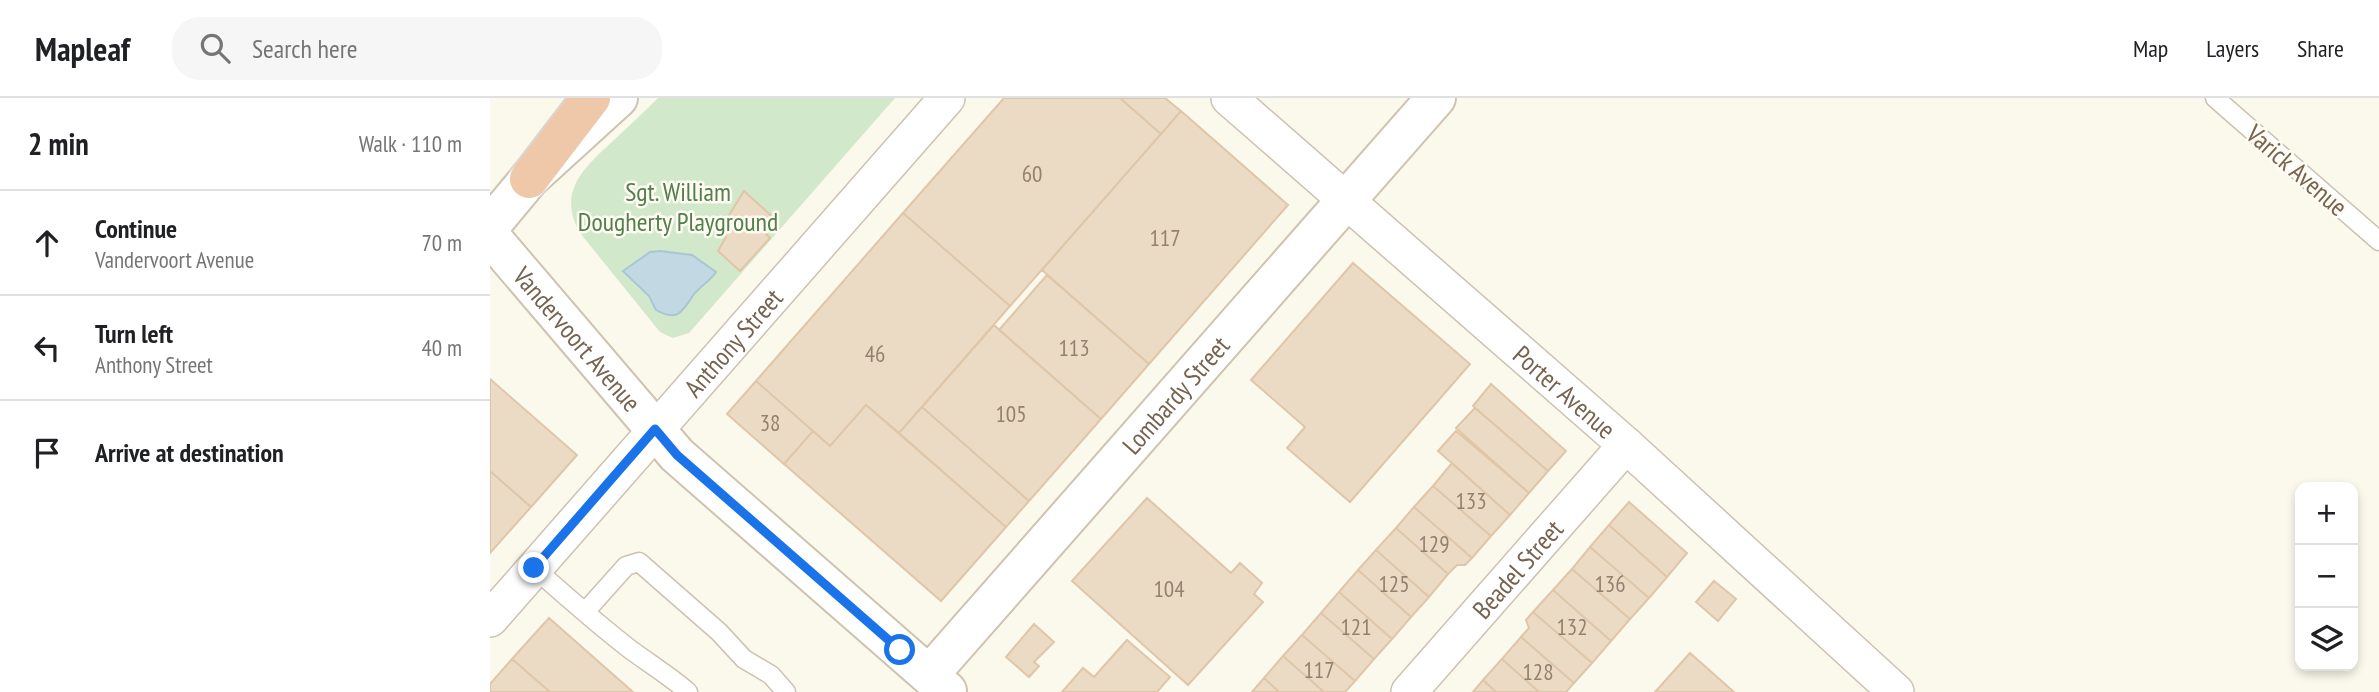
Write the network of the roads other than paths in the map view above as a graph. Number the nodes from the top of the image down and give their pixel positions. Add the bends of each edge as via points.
1 (591, 98) edge
2 (618, 98) edge
3 (947, 98) edge
4 (1229, 98) edge
5 (1436, 98) edge
6 (2216, 98) edge
7 (529, 179) junction
8 (1346, 201) junction
9 (490, 226) edge
10 (490, 236) edge
11 (2379, 241) edge
12 (655, 429) junction
13 (1626, 445) junction
14 (534, 568) junction
15 (585, 612) junction
16 (490, 619) edge
17 (930, 686) edge
18 (688, 692) edge
19 (786, 692) edge
20 (1409, 692) edge
21 (1896, 692) edge

1 - 7 highway
2 - 7 main road
3 - 12 street, Anthony Street
4 - 8 street, Porter Avenue
5 - 8 main road, Lombardy Street
6 - 11 lane, Varick Avenue
7 - 9 main road
8 - 13 street, Porter Avenue
8 - 17 main road, Lombardy Street
10 - 12 main road, Vandervoort Avenue
12 - 14 street, Anthony Street
12 - 17 main road, Vandervoort Avenue via 677,455
13 - 20 street, Beadel Street
13 - 21 street, Porter Avenue
14 - 15 lane
14 - 16 street, Anthony Street
15 - 18 lane
15 - 19 lane via 625,566 639,562

